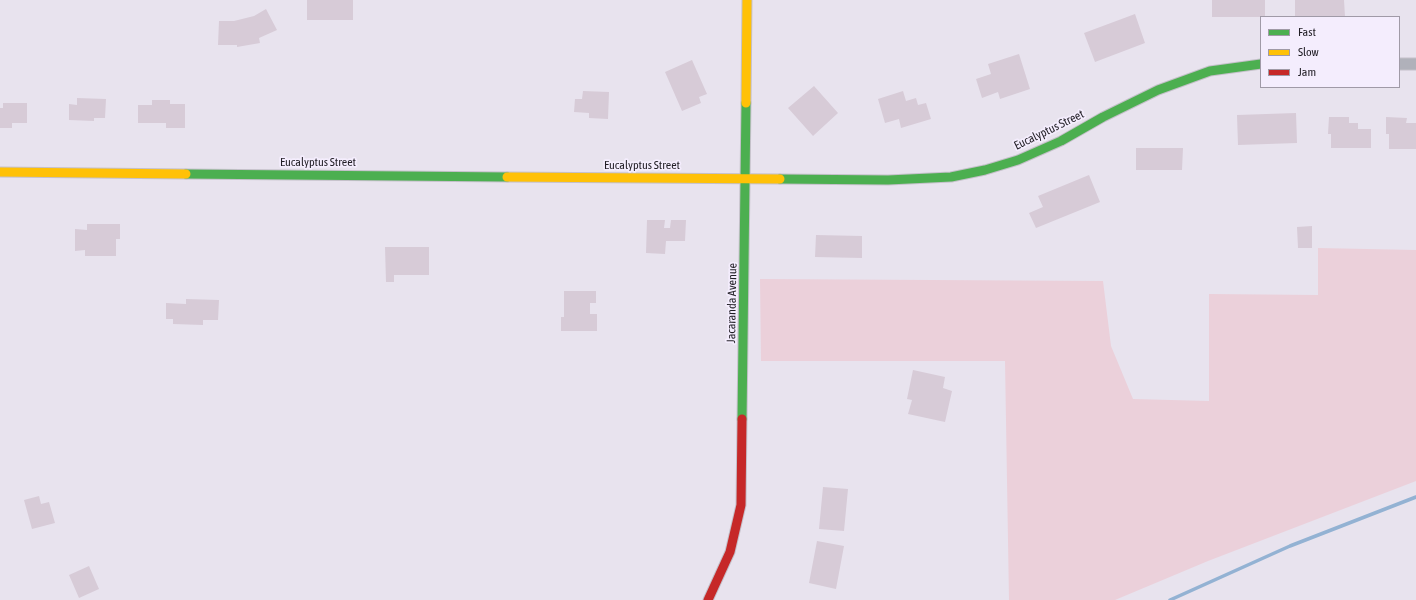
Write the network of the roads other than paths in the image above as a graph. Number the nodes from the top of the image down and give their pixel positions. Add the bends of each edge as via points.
1 (747, 0) edge
2 (1260, 64) edge
3 (1400, 64) edge
4 (1416, 64) edge
5 (0, 172) edge
6 (745, 179) junction
7 (708, 600) edge

1 - 6 street, Jacaranda Avenue
2 - 6 street, Eucalyptus Street via 1210,71 1158,90 1061,141 1018,160 985,170 951,177 888,180
3 - 4 street
5 - 6 street, Eucalyptus Street
6 - 7 street, Jacaranda Avenue via 742,506 730,552

